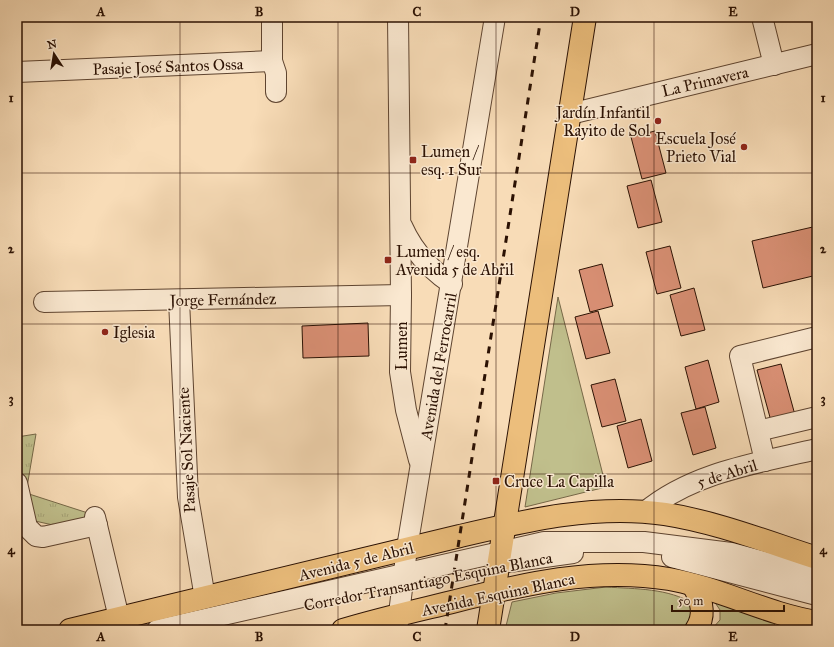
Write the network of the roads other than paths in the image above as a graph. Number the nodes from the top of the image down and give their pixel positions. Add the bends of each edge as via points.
1 (272, 17) edge
2 (398, 17) edge
3 (495, 17) edge
4 (586, 17) edge
5 (762, 17) edge
6 (817, 54) edge
7 (272, 61) junction
8 (774, 65) junction
9 (17, 72) edge
10 (276, 92) dead end
11 (570, 114) junction
12 (401, 223) junction
13 (452, 284) junction
14 (401, 295) junction
15 (179, 300) junction
16 (44, 302) dead end
17 (817, 338) edge
18 (817, 417) edge
19 (758, 431) junction
20 (817, 449) edge
21 (765, 461) junction
22 (421, 465) junction
23 (17, 484) edge
24 (645, 512) junction
25 (504, 526) junction
26 (407, 548) junction
27 (499, 558) junction
28 (817, 558) edge
29 (333, 567) junction
30 (817, 576) edge
31 (404, 578) junction
32 (693, 585) junction
33 (793, 589) junction
34 (495, 592) junction
35 (817, 595) edge
36 (205, 598) junction
37 (236, 611) junction
38 (118, 618) junction
39 (398, 622) edge
40 (817, 622) edge
41 (817, 629) edge
42 (70, 630) edge
43 (157, 630) edge
44 (205, 630) edge
45 (343, 630) edge
46 (488, 630) edge
47 (696, 630) edge
48 (814, 630) edge

1 - 7 street
2 - 12 street, Lumen
3 - 13 street, Avenida del Ferrocarril
4 - 11 main road
5 - 8 street
6 - 8 street, La Primavera
7 - 9 street, Pasaje José Santos Ossa
7 - 10 street via 276,73
8 - 11 street, La Primavera
11 - 25 main road
12 - 13 street, Lumen via 407,238 426,264
12 - 14 street, Lumen
13 - 22 street, Avenida del Ferrocarril
14 - 15 street, Jorge Fernández
14 - 22 street, Lumen via 402,386
15 - 16 street, Jorge Fernández
15 - 36 street, Pasaje Sol Naciente via 188,497
17 - 19 street via 740,356
18 - 19 street
19 - 21 street
20 - 21 street, 5 de Abril
21 - 24 street, 5 de Abril via 706,477 665,496
22 - 26 street, Avenida del Ferrocarril
23 - 38 street via 27,527 36,536 43,537 96,521
24 - 25 main road, Avenida 5 de Abril via 582,512
24 - 28 main road via 702,522
25 - 26 main road, Avenida 5 de Abril
25 - 27 main road
26 - 29 main road, Avenida 5 de Abril
26 - 31 street
27 - 30 street, Corredor Transantiago Esquina Blanca via 544,542 644,542 731,553
27 - 31 street, Corredor Transantiago Esquina Blanca
27 - 33 street, Corredor Transantiago Esquina Blanca via 596,550 631,551 692,562
27 - 34 main road
29 - 36 main road, Avenida 5 de Abril
29 - 37 street
31 - 37 street
31 - 39 street
31 - 44 street, Corredor Transantiago Esquina Blanca
32 - 33 street
32 - 34 main road, Avenida Esquina Blanca via 649,576 602,575 538,582
32 - 40 main road, Avenida Esquina Blanca via 768,610
32 - 47 main road via 702,608 701,621
33 - 35 street, Corredor Transantiago Esquina Blanca
34 - 39 main road, Avenida Esquina Blanca
34 - 46 main road
36 - 38 main road, Avenida 5 de Abril
37 - 43 street
38 - 42 main road, Avenida 5 de Abril
39 - 45 main road, Avenida Esquina Blanca
41 - 48 main road

